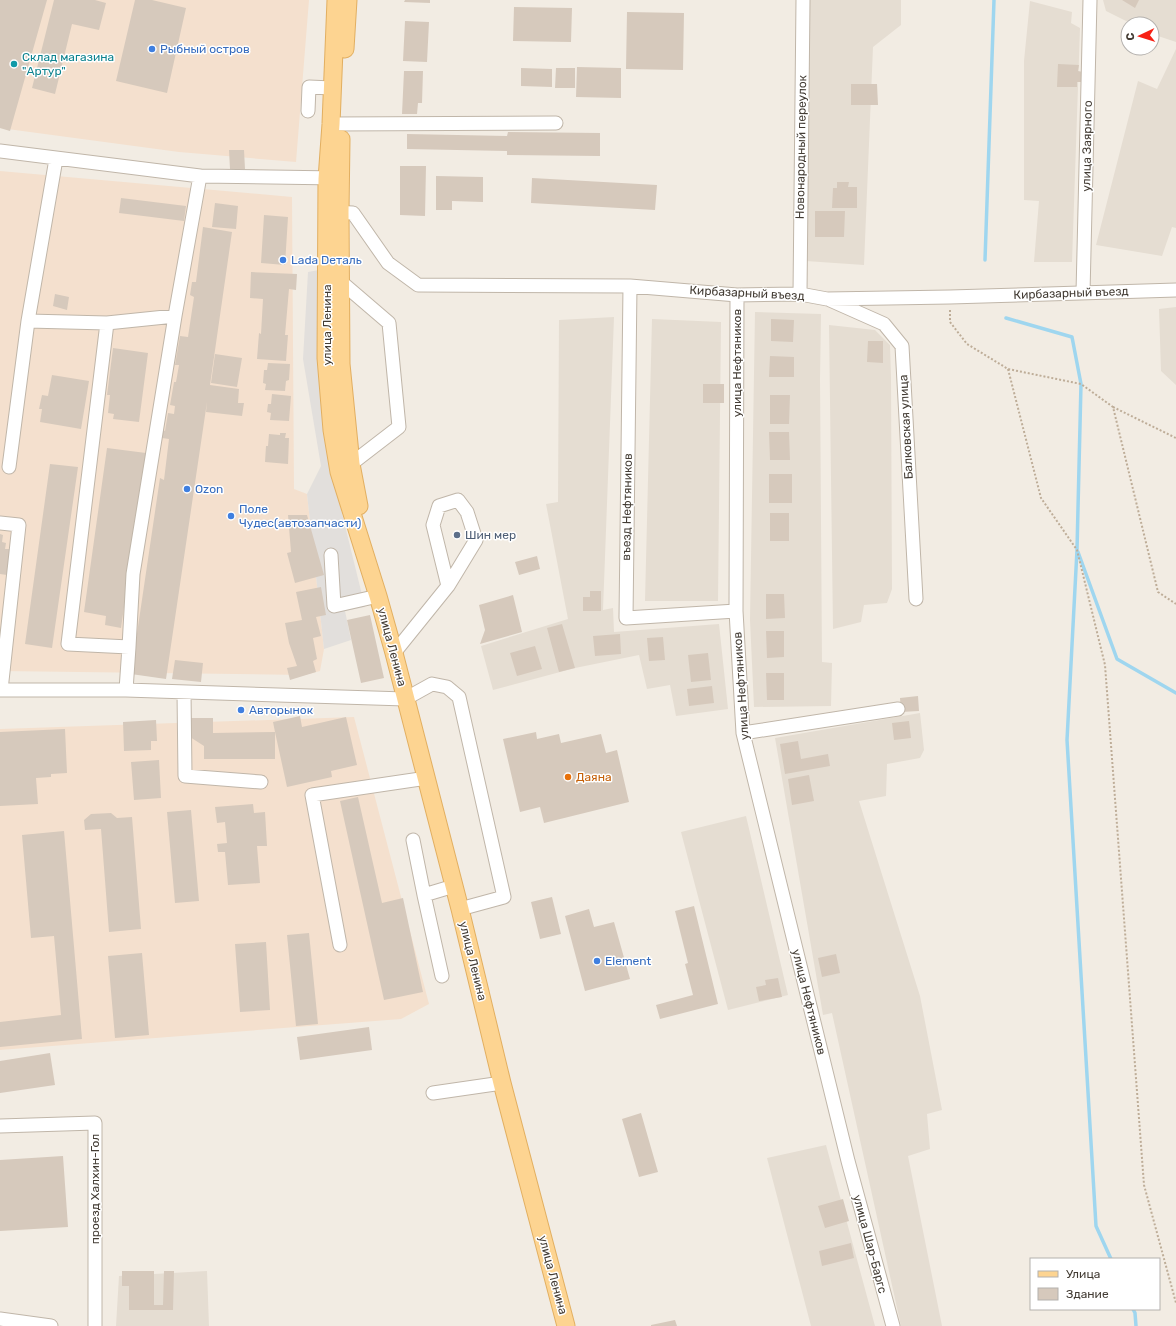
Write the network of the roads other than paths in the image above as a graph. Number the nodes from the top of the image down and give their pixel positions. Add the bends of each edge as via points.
1 (336, 0) edge
2 (348, 0) edge
3 (803, 0) edge
4 (1090, 0) edge
5 (332, 88) junction
6 (308, 111) dead end
7 (556, 123) dead end
8 (336, 124) junction
9 (0, 151) edge
10 (56, 159) junction
11 (200, 176) junction
12 (333, 178) junction
13 (333, 212) junction
14 (340, 280) junction
15 (630, 286) junction
16 (1176, 290) edge
17 (1083, 293) junction
18 (737, 294) junction
19 (800, 294) junction
20 (827, 299) junction
21 (175, 316) junction
22 (28, 321) junction
23 (107, 323) junction
24 (351, 464) junction
25 (9, 467) dead end
26 (0, 523) edge
27 (331, 556) dead end
28 (448, 586) junction
29 (378, 596) junction
30 (916, 599) dead end
31 (5, 611) edge
32 (736, 612) junction
33 (129, 647) junction
34 (394, 653) junction
35 (1, 690) edge
36 (126, 690) junction
37 (184, 692) junction
38 (405, 699) junction
39 (898, 709) dead end
40 (742, 733) junction
41 (427, 778) junction
42 (261, 782) dead end
43 (413, 840) dead end
44 (454, 886) junction
45 (424, 895) junction
46 (460, 909) junction
47 (340, 945) dead end
48 (442, 976) dead end
49 (502, 1083) junction
50 (432, 1093) dead end
51 (0, 1126) edge
52 (848, 1161) joint
53 (0, 1319) edge
54 (51, 1326) edge
55 (95, 1326) edge
56 (566, 1326) edge
57 (892, 1326) edge

1 - 5 main road, улица Ленина
2 - 8 main road, улица Ленина
3 - 19 street, Новонародный переулок
4 - 17 street, улица Заярного
5 - 6 street via 309,87
5 - 8 main road, улица Ленина
7 - 8 street
8 - 12 main road, улица Ленина
9 - 10 street
10 - 11 street
10 - 22 street
11 - 12 street
11 - 21 street
12 - 13 main road, улица Ленина
13 - 14 main road, улица Ленина
13 - 15 street, Кирбазарный въезд via 353,213 388,263 418,285
13 - 29 main road, улица Ленина via 326,358 332,430 339,472
14 - 24 main road, улица Ленина via 341,364
14 - 24 street via 389,323 398,427
15 - 18 street, Кирбазарный въезд
15 - 32 street, въезд Нефтяников via 626,618
16 - 17 street, Кирбазарный въезд
17 - 20 street, Кирбазарный въезд
18 - 19 street, Кирбазарный въезд
18 - 32 street, улица Нефтяников
19 - 20 street, Кирбазарный въезд
20 - 30 street, Балковская улица via 884,324 902,346
21 - 23 street
21 - 33 street via 133,574
22 - 23 street
22 - 25 street
23 - 33 street via 68,644
24 - 29 main road, улица Ленина
26 - 31 street via 19,525
27 - 29 street via 334,606
28 - 28 street via 476,540 467,512 458,500 439,506 433,525
28 - 34 street
29 - 34 main road, улица Ленина
31 - 35 street
32 - 40 street, улица Нефтяников
33 - 36 street
34 - 38 main road, улица Ленина
35 - 36 street
36 - 37 street
37 - 38 street
37 - 42 street via 185,776
38 - 41 main road, улица Ленина
38 - 46 street via 432,684 447,687 459,698 504,897
39 - 40 street
40 - 52 street, улица Нефтяников
41 - 44 main road, улица Ленина
41 - 47 street via 312,795
43 - 45 street
44 - 45 street
44 - 46 main road, улица Ленина
45 - 48 street
46 - 49 main road, улица Ленина
49 - 50 street
49 - 56 main road, улица Ленина
51 - 55 street, проезд Халхин-Гол via 95,1123
52 - 57 street, улица Шар-Баргс
53 - 54 street

